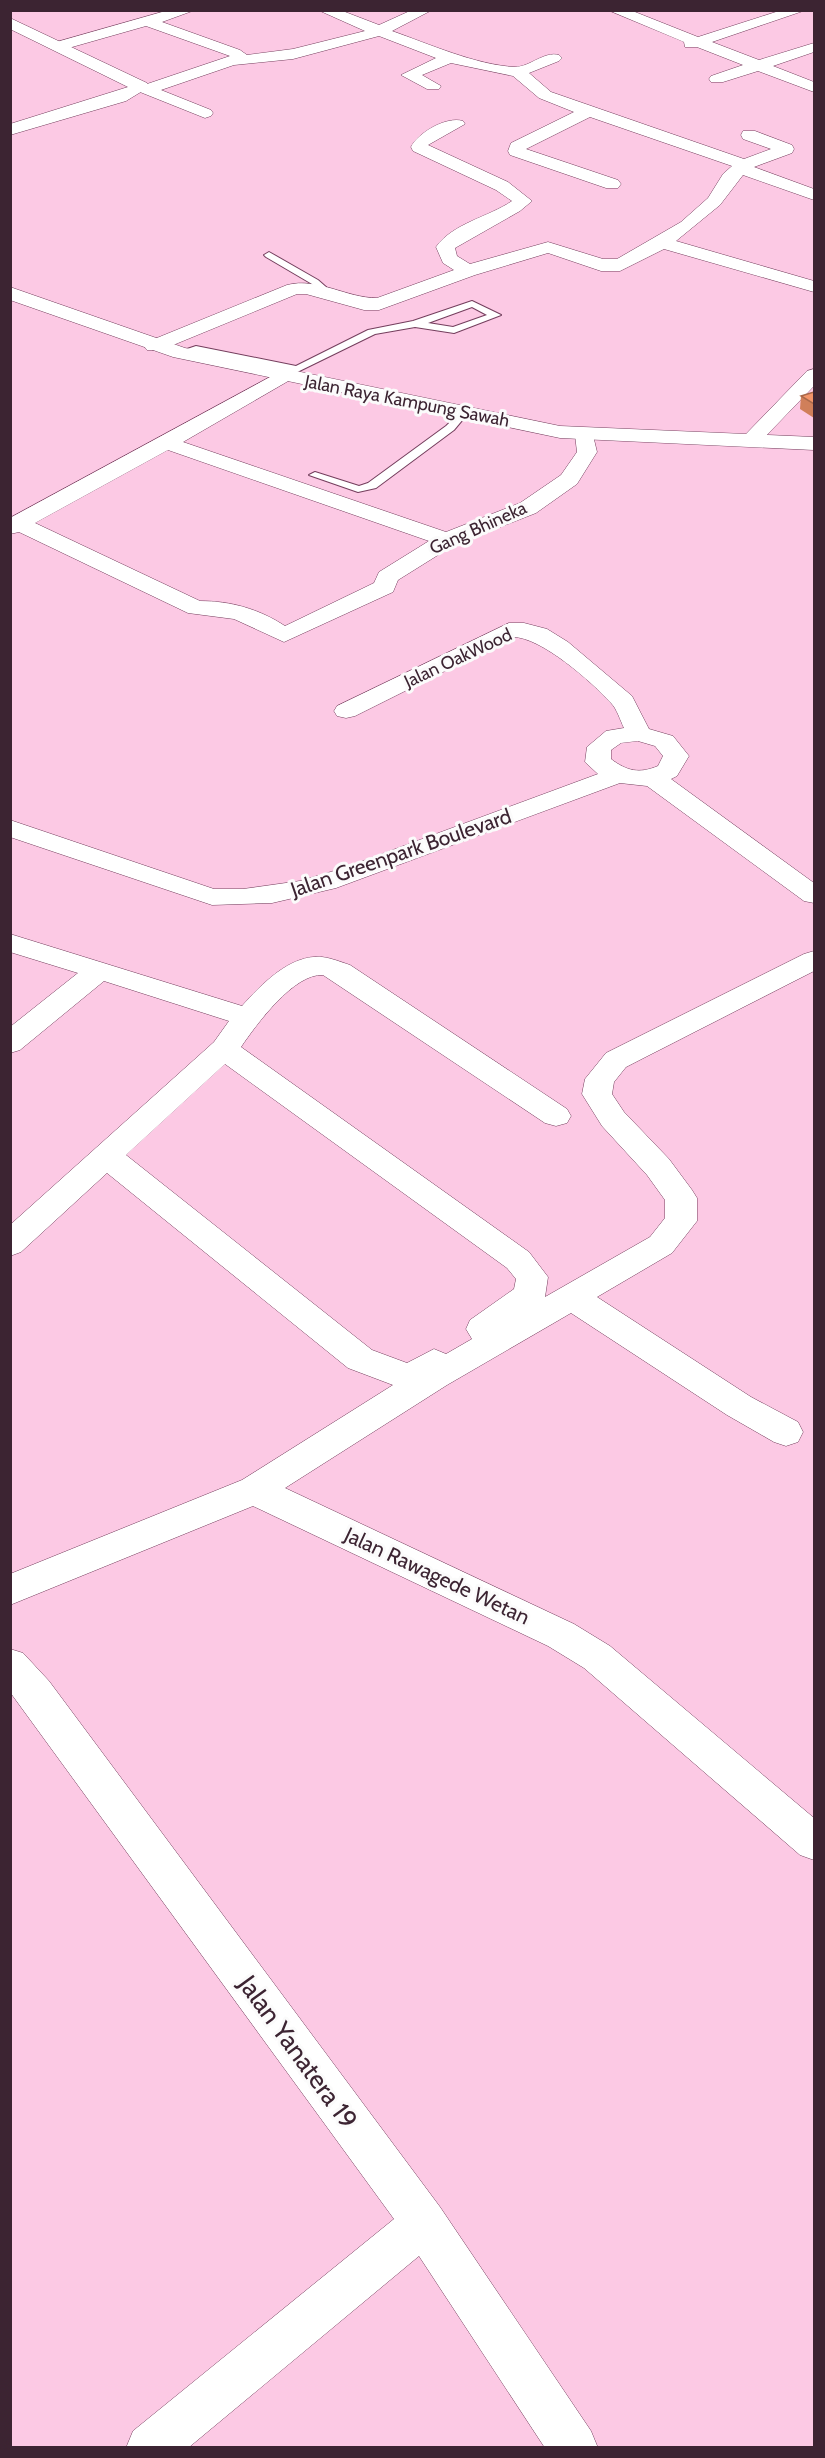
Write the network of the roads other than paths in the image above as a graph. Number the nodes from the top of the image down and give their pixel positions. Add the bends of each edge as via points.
1 (188, 10) edge
2 (325, 10) edge
3 (425, 10) edge
4 (615, 10) edge
5 (666, 10) edge
6 (799, 10) edge
7 (637, 19) junction
8 (10, 22) edge
9 (149, 22) junction
10 (377, 32) junction
11 (697, 42) junction
12 (58, 46) junction
13 (814, 47) edge
14 (675, 49) dead end
15 (450, 58) junction
16 (554, 58) dead end
17 (237, 60) junction
18 (759, 65) junction
19 (518, 72) junction
20 (717, 79) dead end
21 (434, 86) dead end
22 (814, 87) edge
23 (144, 88) junction
24 (589, 111) junction
25 (205, 112) dead end
26 (457, 124) dead end
27 (10, 130) edge
28 (749, 135) dead end
29 (762, 158) junction
30 (742, 167) junction
31 (794, 168) dead end
32 (612, 184) dead end
33 (814, 195) edge
34 (663, 243) junction
35 (269, 255) dead end
36 (468, 271) junction
37 (814, 287) edge
38 (321, 292) junction
39 (10, 293) edge
40 (415, 324) junction
41 (154, 346) junction
42 (290, 373) junction
43 (814, 375) edge
44 (464, 412) junction
45 (585, 435) junction
46 (752, 439) junction
47 (164, 442) junction
48 (814, 444) edge
49 (315, 475) dead end
50 (14, 526) edge
51 (446, 540) junction
52 (346, 711) dead end
53 (639, 734) junction
54 (607, 769) junction
55 (661, 775) junction
56 (10, 806) edge
57 (10, 828) edge
58 (814, 881) edge
59 (814, 895) edge
60 (10, 944) edge
61 (814, 960) edge
62 (100, 970) junction
63 (246, 1017) junction
64 (10, 1043) edge
65 (224, 1049) junction
66 (556, 1116) dead end
67 (107, 1156) junction
68 (10, 1244) edge
69 (573, 1298) junction
70 (786, 1432) dead end
71 (254, 1490) junction
72 (10, 1590) edge
73 (10, 1665) edge
74 (814, 1842) edge
75 (424, 2223) junction
76 (150, 2448) edge
77 (574, 2448) edge

1 - 9 street
2 - 10 street
3 - 10 street
4 - 7 street
5 - 7 street
6 - 11 street
7 - 11 street
8 - 12 street
9 - 12 street
9 - 17 street via 235,52 240,56
10 - 15 street
10 - 17 street via 293,54
11 - 14 street
11 - 18 street
12 - 23 street
13 - 18 street
15 - 19 street
15 - 21 street via 409,75
16 - 19 street
17 - 23 street
18 - 20 street
18 - 22 street
19 - 24 street via 545,96
23 - 25 street
23 - 27 street
24 - 30 street
24 - 32 street via 517,147 516,151
26 - 36 street via 423,139 418,147 502,186 523,201 445,247 449,259
28 - 29 street via 786,149
29 - 30 street
29 - 31 street
30 - 33 street
30 - 34 street via 729,178 714,201
34 - 36 street via 615,266 550,247
34 - 37 street
35 - 38 lane via 315,282
36 - 38 street via 380,304 364,304
38 - 41 street via 294,289
39 - 41 street, Jalan Raya Kampung Sawah
40 - 40 lane via 454,330 496,315 472,304
40 - 42 lane via 372,332
41 - 42 street, Jalan Raya Kampung Sawah
42 - 44 street, Jalan Raya Kampung Sawah
42 - 47 street
43 - 46 street
44 - 45 street, Jalan Raya Kampung Sawah
44 - 49 lane via 450,428 372,486 358,489
45 - 46 street, Jalan Raya Kampung Sawah
45 - 51 street, Gang Bhineka via 587,452 569,479 528,508
46 - 48 street, Jalan Raya Kampung Sawah
47 - 50 street
47 - 51 street
50 - 51 street, Gang Bhineka via 196,608 222,607 243,612 284,635 385,587 387,577
52 - 53 street, Jalan OakWood via 509,630 524,630 560,647 623,701
53 - 54 street via 615,736 599,747
53 - 55 street via 664,741 676,756
54 - 55 street via 634,780
54 - 56 street, Jalan Greenpark Boulevard via 314,867 247,878 221,878
54 - 57 street, Jalan Greenpark Boulevard via 345,877 288,894 212,897
55 - 58 street
55 - 59 street
60 - 62 street
61 - 69 street via 616,1060 600,1078 597,1094 613,1119 681,1198 681,1221 661,1245
62 - 63 street
62 - 64 street
63 - 65 street
63 - 66 street via 303,969 320,965 340,971
65 - 67 street
65 - 67 street via 518,1260 532,1277 530,1295 411,1377 385,1370 360,1359
67 - 68 street
69 - 70 street via 739,1406
69 - 71 street via 435,1376
71 - 72 street
71 - 74 street, Jalan Rawagede Wetan via 561,1635 597,1657
73 - 75 street, Jalan Yanatera 19 via 36,1693
75 - 76 street
75 - 77 street, Jalan Yanatera 19

